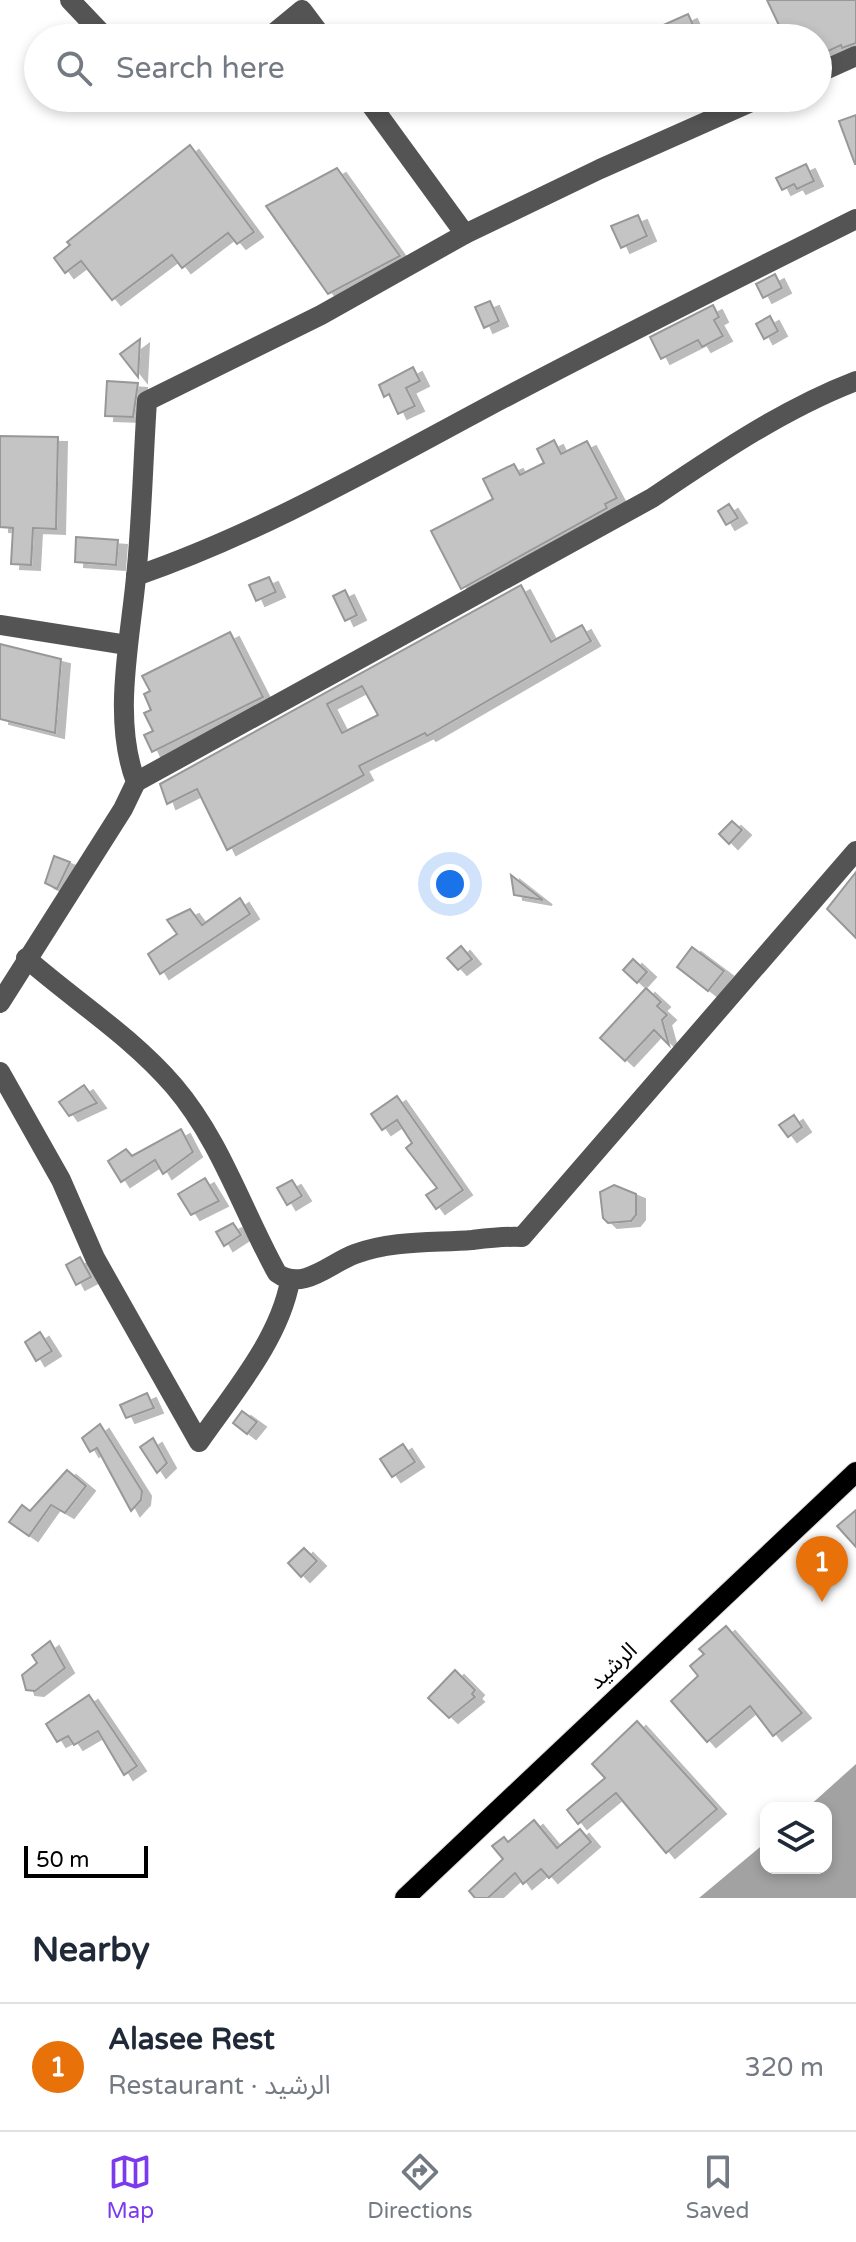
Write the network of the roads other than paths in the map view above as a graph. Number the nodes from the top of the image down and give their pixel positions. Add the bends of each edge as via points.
1 (70, 0) edge
2 (93, 24) edge
3 (285, 24) edge
4 (312, 24) edge
5 (856, 56) edge
6 (832, 67) edge
7 (376, 112) edge
8 (728, 112) edge
9 (856, 219) edge
10 (465, 234) junction
11 (856, 381) edge
12 (136, 576) junction
13 (0, 625) edge
14 (127, 645) junction
15 (136, 782) junction
16 (856, 851) edge
17 (26, 958) junction
18 (2, 993) edge
19 (0, 1072) edge
20 (290, 1281) junction
21 (856, 1472) edge
22 (405, 1898) edge

1 - 2 street
3 - 4 street via 302,10
5 - 6 street
7 - 10 street
8 - 10 street
9 - 12 street via 291,510
10 - 12 street via 321,315 147,401
11 - 15 street
12 - 14 street
13 - 14 street
14 - 15 street via 126,755
15 - 17 street
16 - 20 street via 522,1237 381,1247
17 - 18 street
17 - 20 street via 110,1025 174,1086 218,1152 277,1273
19 - 20 street via 61,1180 95,1258 199,1442 286,1306
21 - 22 main road, الرشيد

